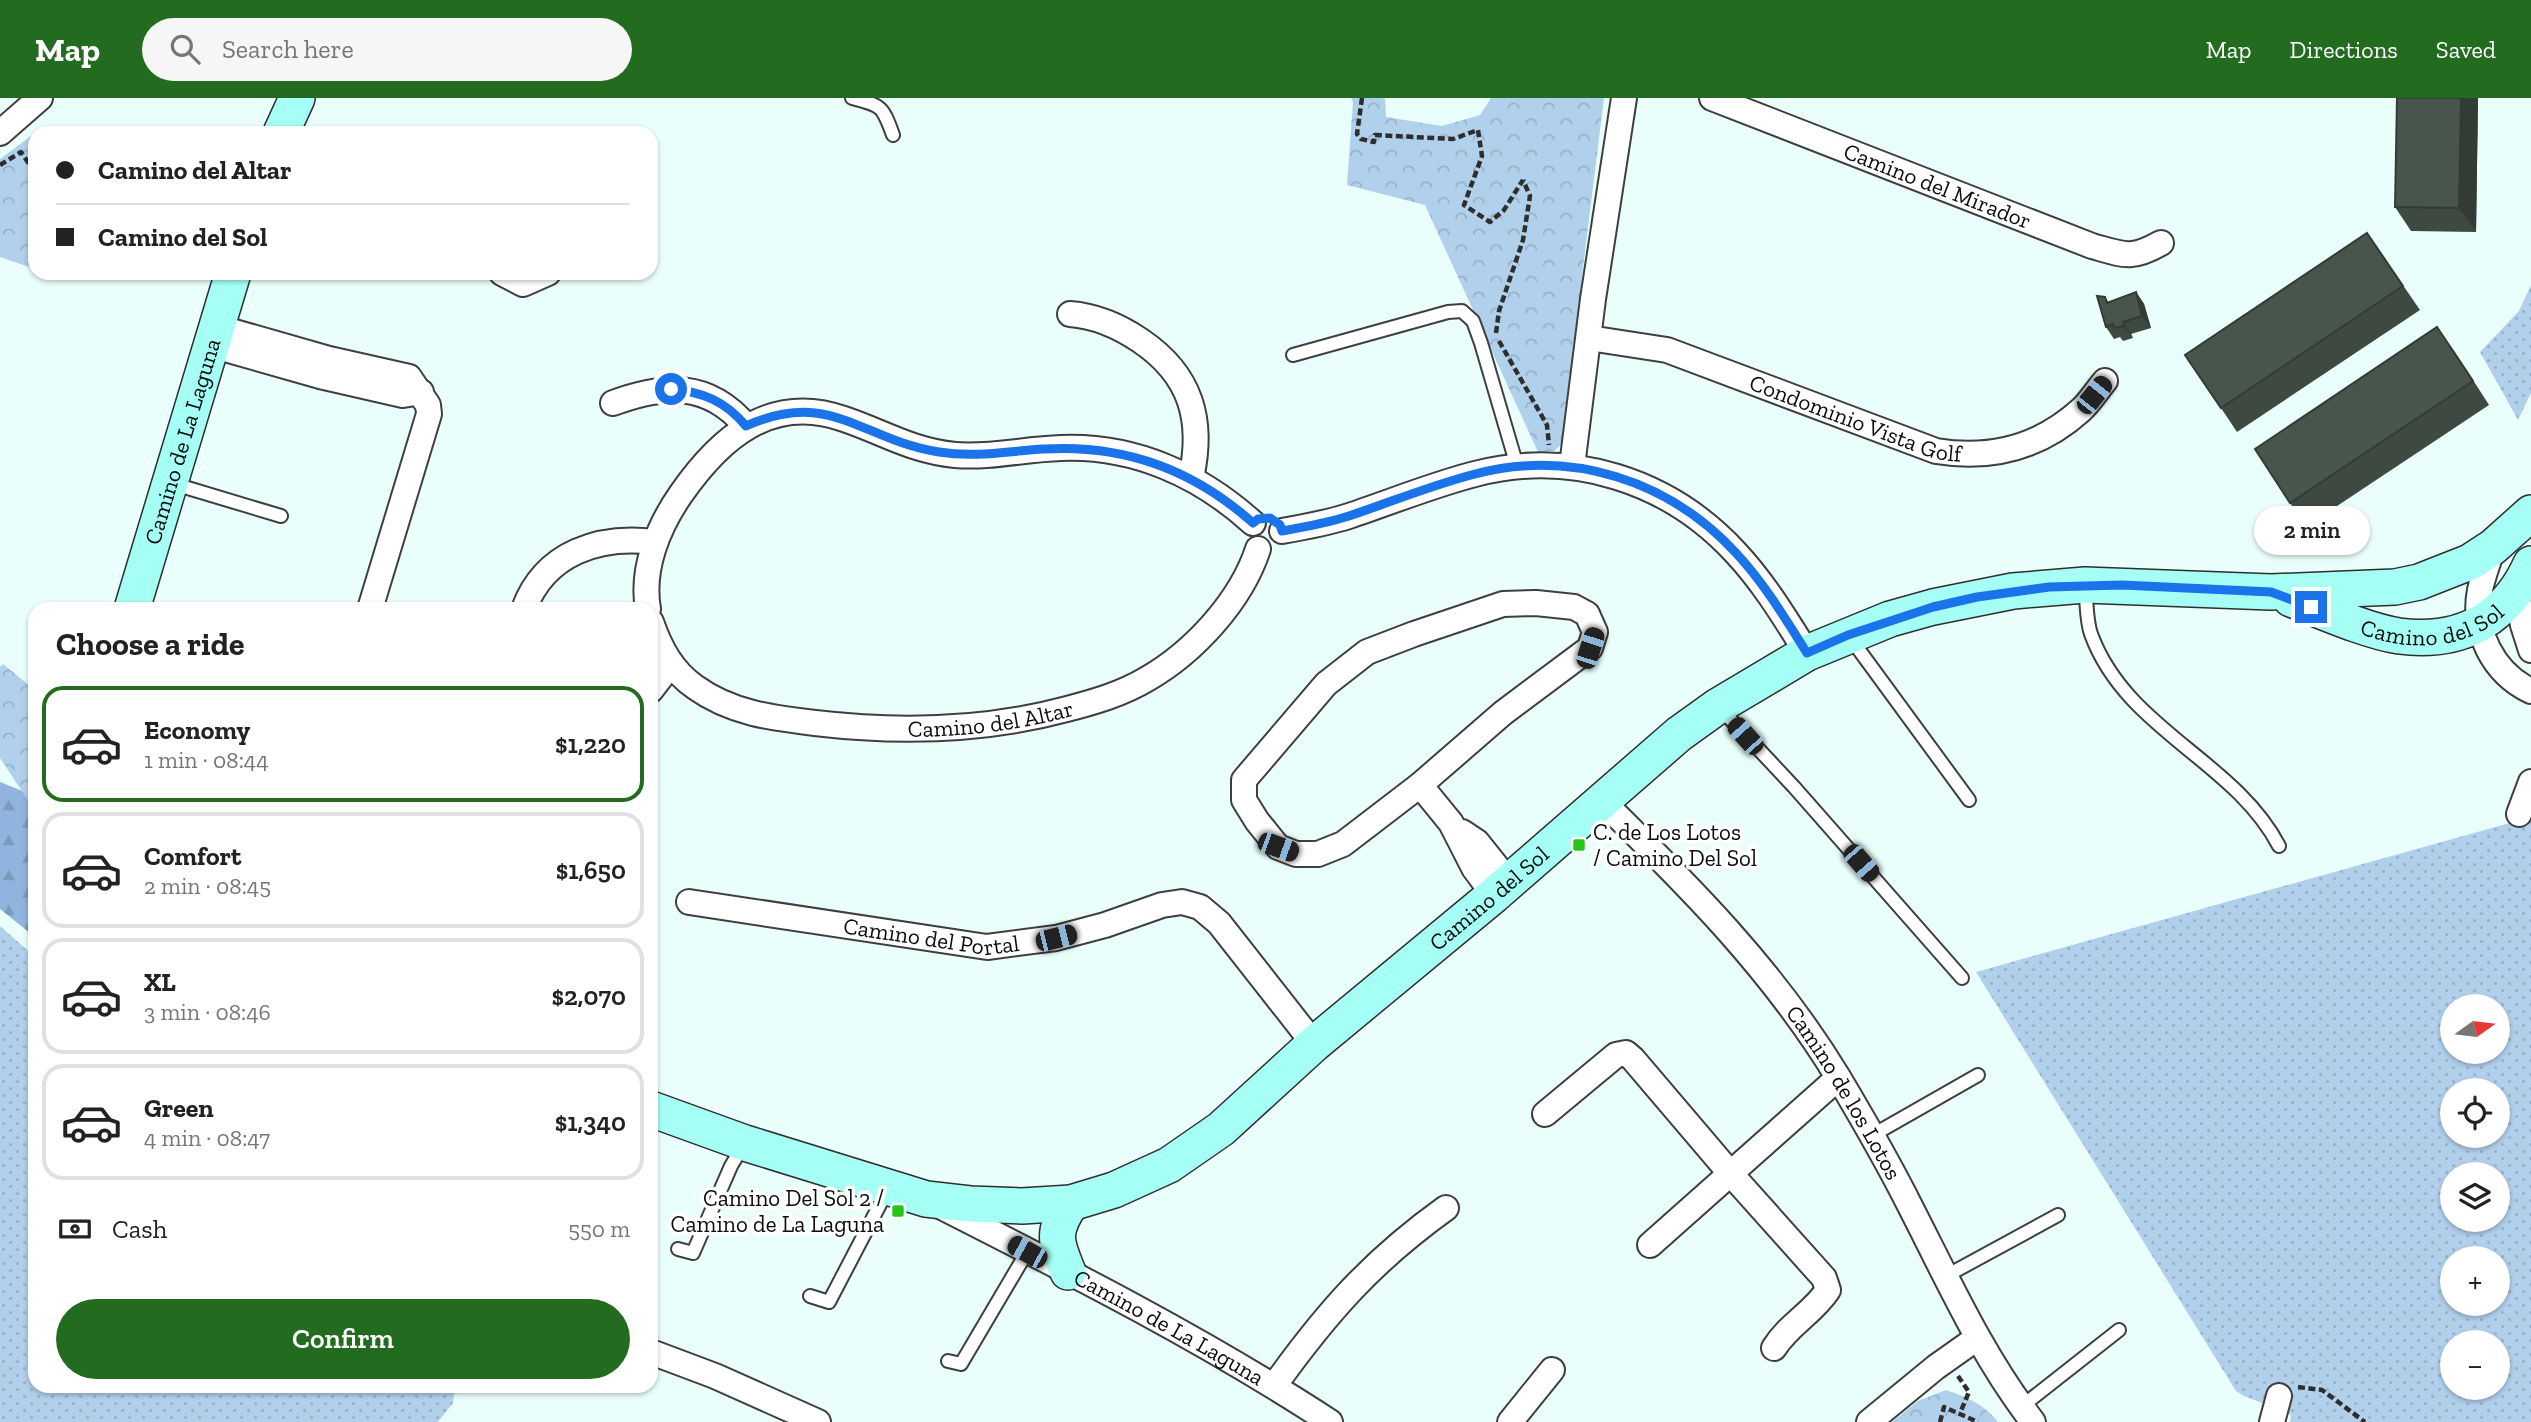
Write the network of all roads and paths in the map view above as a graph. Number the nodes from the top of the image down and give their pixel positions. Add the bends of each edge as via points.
1 (40, 98) edge
2 (297, 98) edge
3 (852, 98) edge
4 (1362, 98) edge
5 (1624, 98) edge
6 (1712, 98) edge
7 (284, 126) edge
8 (0, 133) edge
9 (892, 135) dead end
10 (28, 163) edge
11 (0, 164) edge
12 (2161, 243) dead end
13 (231, 280) edge
14 (515, 280) edge
15 (532, 280) edge
16 (1070, 314) dead end
17 (214, 336) junction
18 (1589, 338) junction
19 (1293, 355) dead end
20 (2105, 381) dead end
21 (613, 403) dead end
22 (746, 426) junction
23 (1565, 465) junction
24 (1517, 466) junction
25 (1191, 478) junction
26 (170, 483) junction
27 (2531, 513) edge
28 (281, 516) dead end
29 (1253, 523) junction
30 (1282, 531) junction
31 (656, 542) junction
32 (2493, 547) junction
33 (1258, 549) junction
34 (2524, 579) edge
35 (2085, 585) junction
36 (2271, 592) junction
37 (134, 602) edge
38 (372, 602) edge
39 (527, 602) edge
40 (648, 602) edge
41 (2479, 624) junction
42 (1848, 635) junction
43 (658, 639) edge
44 (2531, 650) edge
45 (1807, 653) junction
46 (671, 664) junction
47 (658, 681) edge
48 (2531, 691) edge
49 (1718, 706) junction
50 (2531, 782) edge
51 (1420, 785) junction
52 (1601, 800) junction
53 (1969, 800) dead end
54 (2519, 814) dead end
55 (2278, 846) dead end
56 (1502, 889) junction
57 (689, 902) dead end
58 (1962, 978) dead end
59 (1314, 1044) junction
60 (1978, 1075) dead end
61 (1838, 1078) junction
62 (658, 1112) edge
63 (1545, 1114) dead end
64 (1871, 1136) junction
65 (745, 1143) junction
66 (1730, 1173) junction
67 (888, 1188) junction
68 (926, 1199) junction
69 (1071, 1203) junction
70 (1446, 1208) dead end
71 (2058, 1215) dead end
72 (1650, 1245) dead end
73 (678, 1249) dead end
74 (1027, 1252) junction
75 (1068, 1272) junction
76 (1946, 1276) junction
77 (810, 1296) dead end
78 (2119, 1330) dead end
79 (1977, 1338) junction
80 (1774, 1348) dead end
81 (658, 1355) edge
82 (1947, 1360) junction
83 (948, 1361) dead end
84 (1552, 1370) dead end
85 (1273, 1386) junction
86 (2279, 1396) joint
87 (1960, 1413) junction
88 (2027, 1414) edge
89 (818, 1422) edge
90 (1330, 1422) edge
91 (1510, 1422) edge
92 (1869, 1422) edge
93 (1940, 1422) edge
94 (1978, 1422) edge
95 (2272, 1422) edge
96 (2364, 1422) edge

1 - 8 street
2 - 7 street
3 - 9 lane via 884,110
4 - 23 path via 1357,134 1361,139 1374,142 1375,135 1453,139 1478,130 1482,156 1464,205 1490,222 1504,210 1523,180 1530,197 1523,240 1499,311 1496,335 1547,425 1549,446
5 - 18 street
6 - 12 street, Camino del Mirador via 2092,246 2124,255 2142,254
10 - 11 path via 21,152
13 - 17 street, Camino de La Laguna
14 - 15 street via 523,284
16 - 25 street via 1095,318 1127,332 1174,370 1194,411 1197,441
17 - 26 street, Camino de La Laguna
17 - 38 street via 354,374 409,377 421,392 429,414
18 - 20 street, Condominio Vista Golf via 1667,350 1936,451 1964,456 2019,447 2053,431 2082,409
18 - 23 street
19 - 24 lane via 1462,311 1473,321 1481,343
21 - 22 street via 653,391 690,391 722,403
22 - 25 street via 780,414 814,412 937,452 972,456 1087,448 1139,457
22 - 31 street via 705,461 671,510
23 - 24 street
23 - 45 street via 1632,482 1701,521 1756,576
24 - 30 street
25 - 29 street
26 - 28 lane
26 - 37 street, Camino de La Laguna
27 - 32 street, Camino del Sol
29 - 30 street via 1270,518
29 - 33 street via 1251,540
30 - 33 street via 1278,545
31 - 39 street via 620,540 575,551 554,564
31 - 40 street via 648,571
32 - 36 street, Camino del Sol via 2445,573 2395,587
32 - 41 street via 2480,590
33 - 46 street, Camino del Altar via 1228,603 1193,644 1165,667 1127,689 1034,717 908,730 761,716 709,696
34 - 41 street, Camino del Sol via 2494,616
34 - 44 street via 2523,625
35 - 36 street, Camino del Sol
35 - 42 street, Camino del Sol via 1977,597
35 - 55 lane via 2090,632 2128,697 2243,796
36 - 41 street, Camino del Sol via 2398,636 2439,636
41 - 48 street via 2503,671
42 - 45 street, Camino del Sol
42 - 53 lane
43 - 46 street, Camino del Altar
45 - 49 street, Camino del Sol
46 - 47 street
49 - 52 street, Camino del Sol
49 - 58 lane
50 - 54 street
51 - 51 street via 1343,844 1318,854 1296,854 1278,847 1244,800 1244,780 1268,751 1326,684 1367,652 1503,604 1574,607 1587,614 1595,632 1590,648 1503,713
51 - 56 street via 1451,823 1474,868
52 - 56 street, Camino del Sol
52 - 61 street, Camino de los Lotos via 1732,933 1783,995
56 - 59 street, Camino del Sol
57 - 59 street, Camino del Portal via 987,947 1056,938 1182,902 1200,907 1219,923
59 - 69 street, Camino del Sol via 1195,1149 1142,1179
60 - 64 lane
61 - 64 street, Camino de los Lotos
61 - 66 street
62 - 65 street, Camino de La Laguna
63 - 66 street via 1616,1055 1626,1053
64 - 76 street, Camino de los Lotos
65 - 67 street, Camino de La Laguna
65 - 73 lane via 693,1253
66 - 72 street
66 - 80 street via 1824,1278 1828,1290 1783,1333
67 - 68 street, Camino de La Laguna
67 - 77 lane via 829,1302
68 - 69 street, Camino del Sol via 1022,1206
68 - 74 street, Camino de La Laguna
69 - 75 street via 1059,1222 1058,1248
70 - 85 street via 1358,1281
71 - 76 lane
74 - 75 street, Camino de La Laguna
74 - 83 lane via 961,1364
75 - 85 street, Camino de La Laguna
76 - 79 street, Camino de los Lotos
78 - 88 lane
79 - 82 street
79 - 88 street, Camino de los Lotos
81 - 89 street
82 - 87 path via 1969,1392
82 - 92 street
84 - 91 street
85 - 90 street, Camino de La Laguna
86 - 95 street
86 - 96 path via 2295,1388 2313,1387
87 - 93 path via 1944,1407
87 - 94 path

